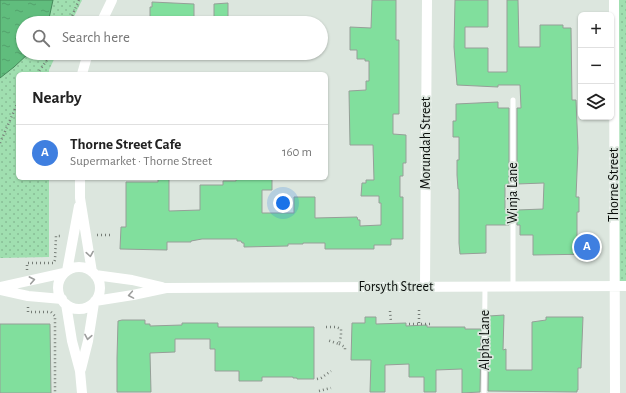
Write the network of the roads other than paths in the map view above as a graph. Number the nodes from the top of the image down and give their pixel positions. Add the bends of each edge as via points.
1 (112, 0) edge
2 (428, 0) edge
3 (614, 0) edge
4 (104, 16) edge
5 (86, 60) edge
6 (83, 72) edge
7 (513, 100) dead end
8 (80, 180) edge
9 (80, 198) junction
10 (66, 272) junction
11 (94, 273) junction
12 (485, 286) junction
13 (513, 286) junction
14 (614, 286) junction
15 (626, 286) edge
16 (0, 287) edge
17 (425, 287) junction
18 (166, 288) junction
19 (0, 290) edge
20 (64, 301) junction
21 (94, 302) junction
22 (80, 371) junction
23 (82, 393) edge
24 (484, 393) edge
25 (615, 393) edge

1 - 4 street
2 - 17 street, Morundah Street
3 - 14 street, Thorne Street
5 - 6 street
7 - 13 lane, Winja Lane
8 - 9 street
9 - 10 street
9 -> 11 street
10 - 11 street via 80,267
16 -> 10 street
10 - 20 street via 59,283 59,294
11 - 18 street, Forsyth Street
11 - 21 street via 100,288
12 - 13 street, Forsyth Street
12 - 17 street, Forsyth Street
12 - 24 lane, Alpha Lane
13 - 14 street, Forsyth Street
14 - 15 street, Forsyth Street
14 - 25 street, Thorne Street
17 - 18 street, Forsyth Street
18 -> 21 street, Forsyth Street
19 - 20 street
20 - 21 street via 77,308 89,306
20 - 22 street
21 -> 22 street
22 - 23 street

